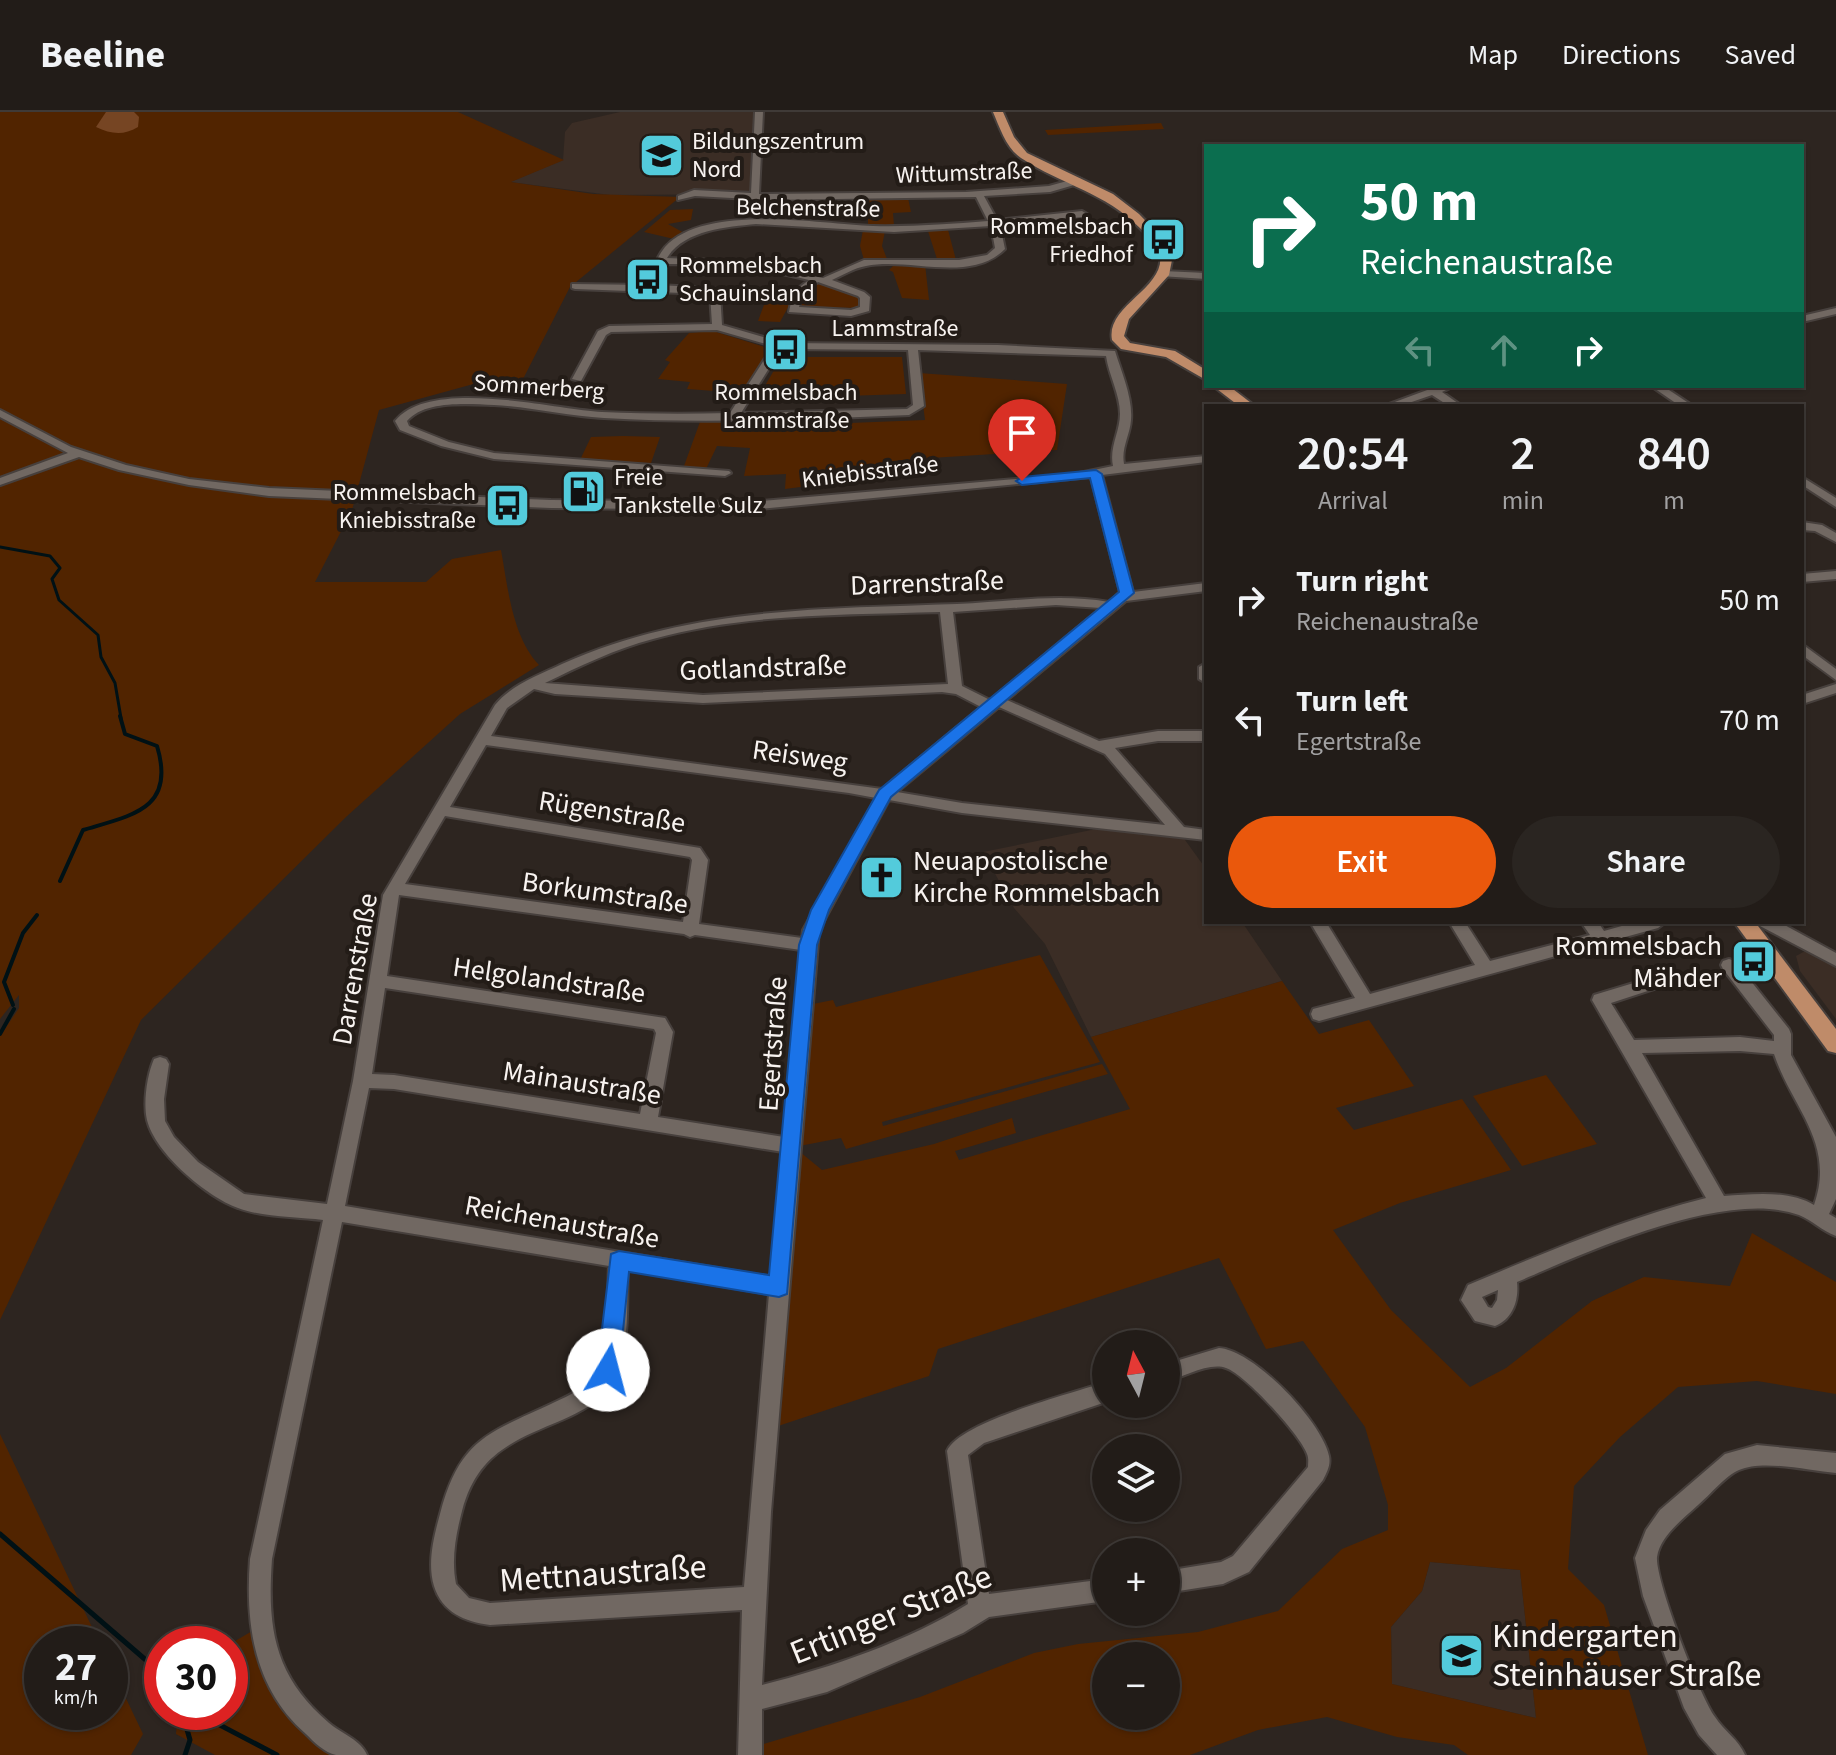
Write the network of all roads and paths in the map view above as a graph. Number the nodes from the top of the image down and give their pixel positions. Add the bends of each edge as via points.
1 (759, 112) edge
2 (998, 112) edge
3 (1078, 181) junction
4 (755, 194) junction
5 (979, 195) junction
6 (681, 198) dead end
7 (1082, 214) dead end
8 (995, 222) junction
9 (661, 261) junction
10 (1163, 274) junction
11 (1204, 276) edge
12 (820, 280) junction
13 (575, 286) dead end
14 (652, 288) junction
15 (1836, 311) edge
16 (1804, 319) edge
17 (717, 327) junction
18 (1124, 345) junction
19 (778, 346) junction
20 (913, 348) junction
21 (1111, 353) junction
22 (1204, 375) edge
23 (577, 379) dead end
24 (1223, 388) edge
25 (1443, 388) edge
26 (1659, 388) edge
27 (1433, 391) junction
28 (1245, 404) edge
29 (1395, 404) edge
30 (1454, 404) edge
31 (1685, 404) edge
32 (0, 413) edge
33 (733, 418) junction
34 (73, 451) junction
35 (1204, 459) edge
36 (1119, 468) junction
37 (725, 473) dead end
38 (1096, 474) junction
39 (5, 480) edge
40 (1804, 481) edge
41 (1836, 503) edge
42 (1804, 526) edge
43 (1836, 538) edge
44 (1836, 575) edge
45 (1804, 578) edge
46 (1204, 587) edge
47 (1118, 602) junction
48 (946, 608) junction
49 (1804, 650) edge
50 (1836, 676) edge
51 (533, 684) junction
52 (1836, 688) edge
53 (955, 689) junction
54 (1804, 699) edge
55 (995, 704) junction
56 (1204, 736) edge
57 (482, 740) junction
58 (1101, 745) junction
59 (885, 794) junction
60 (440, 810) junction
61 (1180, 833) junction
62 (1204, 835) edge
63 (395, 888) junction
64 (1319, 924) edge
65 (1458, 924) edge
66 (1590, 924) edge
67 (1650, 924) edge
68 (1745, 924) edge
69 (1770, 924) edge
70 (690, 931) junction
71 (1600, 937) junction
72 (808, 945) junction
73 (1836, 960) edge
74 (1729, 965) dead end
75 (1485, 967) junction
76 (377, 981) junction
77 (1660, 981) dead end
78 (1366, 1001) junction
79 (1319, 1014) dead end
80 (1836, 1045) edge
81 (1630, 1047) junction
82 (1780, 1048) junction
83 (160, 1064) dead end
84 (362, 1081) junction
85 (648, 1121) junction
86 (793, 1146) junction
87 (1719, 1204) junction
88 (334, 1212) junction
89 (1819, 1214) junction
90 (1836, 1228) edge
91 (619, 1260) junction
92 (1506, 1279) dead end
93 (779, 1287) junction
94 (1180, 1369) edge
95 (1092, 1397) edge
96 (1836, 1463) edge
97 (1180, 1580) edge
98 (1092, 1592) edge
99 (755, 1598) junction
100 (980, 1609) junction
101 (750, 1700) junction
102 (355, 1755) edge
103 (750, 1755) edge
104 (1733, 1755) edge

1 - 4 street
2 - 3 main road via 1021,153
3 - 5 street, Wittumstraße via 1055,189
3 - 10 main road via 1118,202 1156,236 1166,255
4 - 5 street, Wittumstraße
4 - 6 street, Wittumstraße via 694,193
5 - 8 street
7 - 8 street, Belchenstraße
8 - 9 street, Belchenstraße via 893,229 777,222 735,225 682,239
8 - 12 street via 1000,249 987,259 868,262
9 - 12 street via 750,265
9 - 14 street
10 - 11 street
10 - 18 main road via 1121,321 1116,334
12 - 12 street via 864,295 865,309 793,310 798,292
13 - 14 street
14 - 17 street via 713,291
15 - 16 street
17 - 19 street, Lammstraße
17 - 23 street, Lammstraße via 605,331
18 - 21 street
18 - 22 main road via 1170,354
19 - 20 street, Lammstraße
19 - 33 street
20 - 21 street, Lammstraße
20 - 33 street, Sommerberg via 916,410
21 - 36 street via 1126,414 1116,451
24 - 28 main road
25 - 27 street
26 - 31 street
27 - 29 street
27 - 30 street
32 - 34 street, Kniebisstraße
33 - 37 street, Sommerberg via 598,415 487,402 417,409 401,421 425,438 494,456
34 - 38 street, Kniebisstraße via 189,482 297,494 565,504 750,506
34 - 39 street
35 - 36 street, Kniebisstraße
36 - 38 street, Kniebisstraße
38 - 47 street via 1127,588
40 - 41 street
42 - 43 street
44 - 45 street
46 - 47 street, Darrenstraße
47 - 48 street, Darrenstraße
47 - 55 street, Egertstraße
48 - 51 street, Darrenstraße via 705,622 617,644
48 - 53 street
49 - 50 street
51 - 53 street, Gotlandstraße via 555,690 703,699
51 - 57 street, Darrenstraße via 506,701
52 - 54 street
53 - 55 street, Gotlandstraße
55 - 58 street, Gotlandstraße
55 - 59 street, Egertstraße
56 - 58 street via 1158,736
57 - 59 street, Reisweg
57 - 60 street, Darrenstraße
58 - 61 street
59 - 61 street, Reisweg
59 - 72 street, Egertstraße via 820,910
60 - 63 street, Darrenstraße
60 - 70 street, Rügenstraße via 695,852 700,860
61 - 62 street, Reisweg
63 - 70 street, Borkumstraße
63 - 76 street, Darrenstraße
64 - 78 street
65 - 75 street
66 - 71 street
67 - 71 street
68 - 80 main road
69 - 73 street
70 - 72 street, Borkumstraße
71 - 75 street
72 - 86 street, Egertstraße
74 - 82 street via 1778,1025 1784,1038
75 - 78 street
76 - 84 street, Darrenstraße
76 - 85 street, Helgolandstraße via 659,1023 665,1032
77 - 81 street via 1600,1000
78 - 79 street
81 - 82 street
81 - 87 street
82 - 89 street via 1825,1130 1833,1156 1833,1187
83 - 88 street, Reichenaustraße via 158,1130 181,1156 226,1194 263,1207
84 - 85 street, Mainaustraße
84 - 88 street, Darrenstraße
85 - 86 street, Mainaustraße
86 - 93 street, Egertstraße
87 - 89 street via 1782,1202
87 - 92 street via 1662,1217
88 - 91 street, Reichenaustraße
88 - 102 street, Darrenstraße via 261,1559 257,1600 263,1645 287,1697 305,1721
89 - 90 street
91 - 93 street, Reichenaustraße
91 - 99 street, Mettnaustraße via 612,1352 605,1375 581,1400 498,1438 469,1462 449,1516 445,1586 462,1606 490,1614
93 - 99 street, Egertstraße
94 - 97 street via 1225,1358 1247,1370 1297,1423 1316,1449 1319,1467 1241,1564 1223,1573
95 - 100 street via 978,1435 957,1451
96 - 104 street via 1757,1455 1732,1461 1668,1518 1650,1545 1650,1582 1683,1678 1707,1727
98 - 100 street, Ertinger Straße
99 - 101 street, Egertstraße
100 - 101 street, Ertinger Straße via 827,1680
101 - 103 street, Egertstraße

